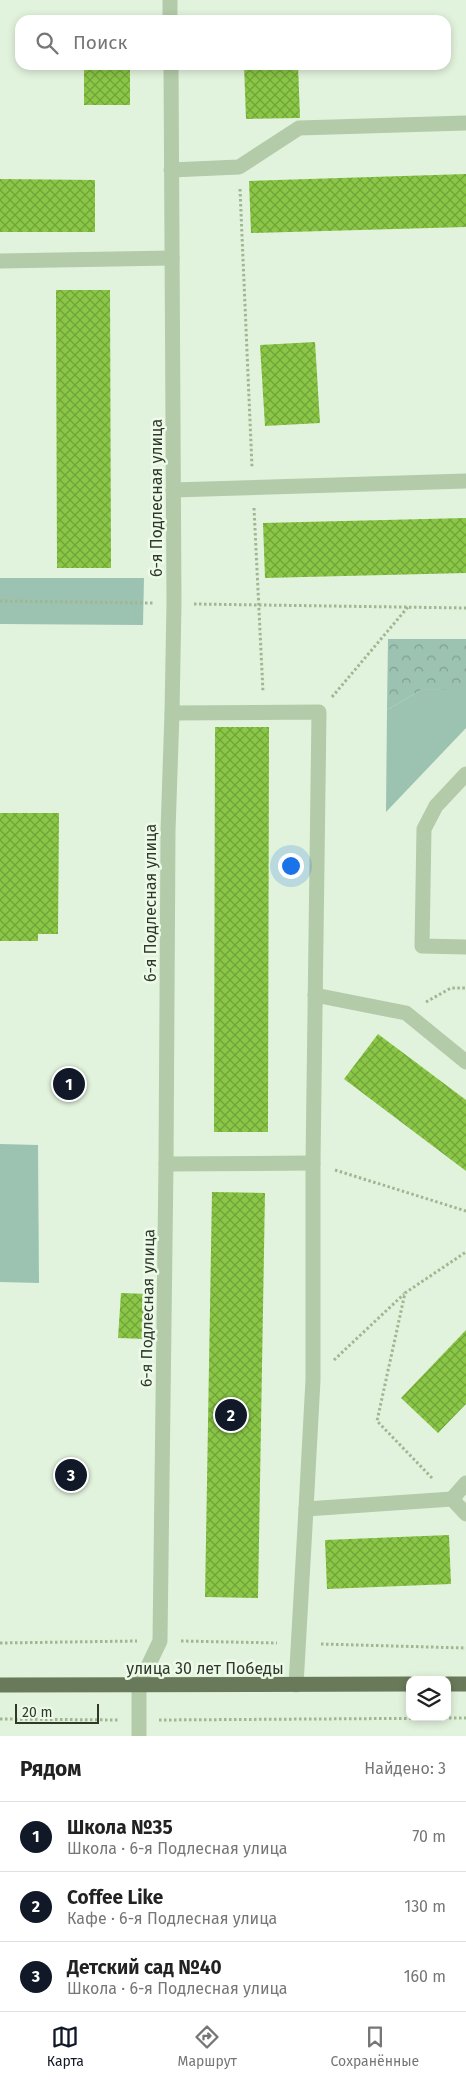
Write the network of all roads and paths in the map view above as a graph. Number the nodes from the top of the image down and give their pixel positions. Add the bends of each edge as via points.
1 (170, 0) edge
2 (170, 15) edge
3 (171, 70) edge
4 (466, 123) edge
5 (238, 167) junction
6 (171, 170) junction
7 (172, 258) junction
8 (0, 261) edge
9 (466, 481) edge
10 (253, 488) junction
11 (173, 490) junction
12 (0, 601) edge
13 (174, 603) junction
14 (260, 605) junction
15 (408, 607) junction
16 (466, 608) edge
17 (264, 712) junction
18 (318, 712) junction
19 (172, 713) junction
20 (466, 774) edge
21 (466, 947) edge
22 (466, 988) edge
23 (315, 995) junction
24 (406, 1013) junction
25 (466, 1062) edge
26 (312, 1163) junction
27 (166, 1164) junction
28 (466, 1211) edge
29 (466, 1252) edge
30 (404, 1293) junction
31 (313, 1380) junction
32 (466, 1483) edge
33 (452, 1499) junction
34 (306, 1509) junction
35 (466, 1514) edge
36 (160, 1641) junction
37 (0, 1643) edge
38 (299, 1644) junction
39 (466, 1648) edge
40 (406, 1684) edge
41 (451, 1684) edge
42 (466, 1684) edge
43 (0, 1685) edge
44 (140, 1685) junction
45 (296, 1685) junction
46 (466, 1718) edge
47 (0, 1719) edge
48 (139, 1720) junction
49 (139, 1736) edge

1 - 2 street
3 - 6 street, 6-я Подлесная улица
4 - 5 street via 300,128
5 - 6 street
5 - 10 path
6 - 7 street, 6-я Подлесная улица
7 - 8 street
7 - 11 street, 6-я Подлесная улица
9 - 10 street
10 - 11 street
10 - 14 path
11 - 13 street, 6-я Подлесная улица
12 - 13 path
13 - 14 path
13 - 19 street, 6-я Подлесная улица
14 - 15 path
14 - 17 path
15 - 16 path
15 - 18 path
17 - 18 street
17 - 19 street
18 - 23 street
19 - 27 street, 6-я Подлесная улица
20 - 21 street via 436,806 424,829 422,946
22 - 24 path via 451,988
23 - 24 street
23 - 26 street
24 - 25 street
26 - 27 street
26 - 28 path
26 - 31 street
27 - 36 street, 6-я Подлесная улица
29 - 30 path
30 - 31 path
30 - 33 path via 377,1421
31 - 34 street
32 - 33 street
33 - 34 street
33 - 35 street
34 - 38 street
36 - 37 path
36 - 38 path
36 - 44 street, 6-я Подлесная улица
38 - 39 path
38 - 45 street
40 - 45 main road, улица 30 лет Победы
41 - 42 main road
43 - 44 main road, улица 30 лет Победы
44 - 45 main road, улица 30 лет Победы
44 - 48 street, 6-я Подлесная улица
46 - 48 path
47 - 48 path
48 - 49 street, 6-я Подлесная улица

